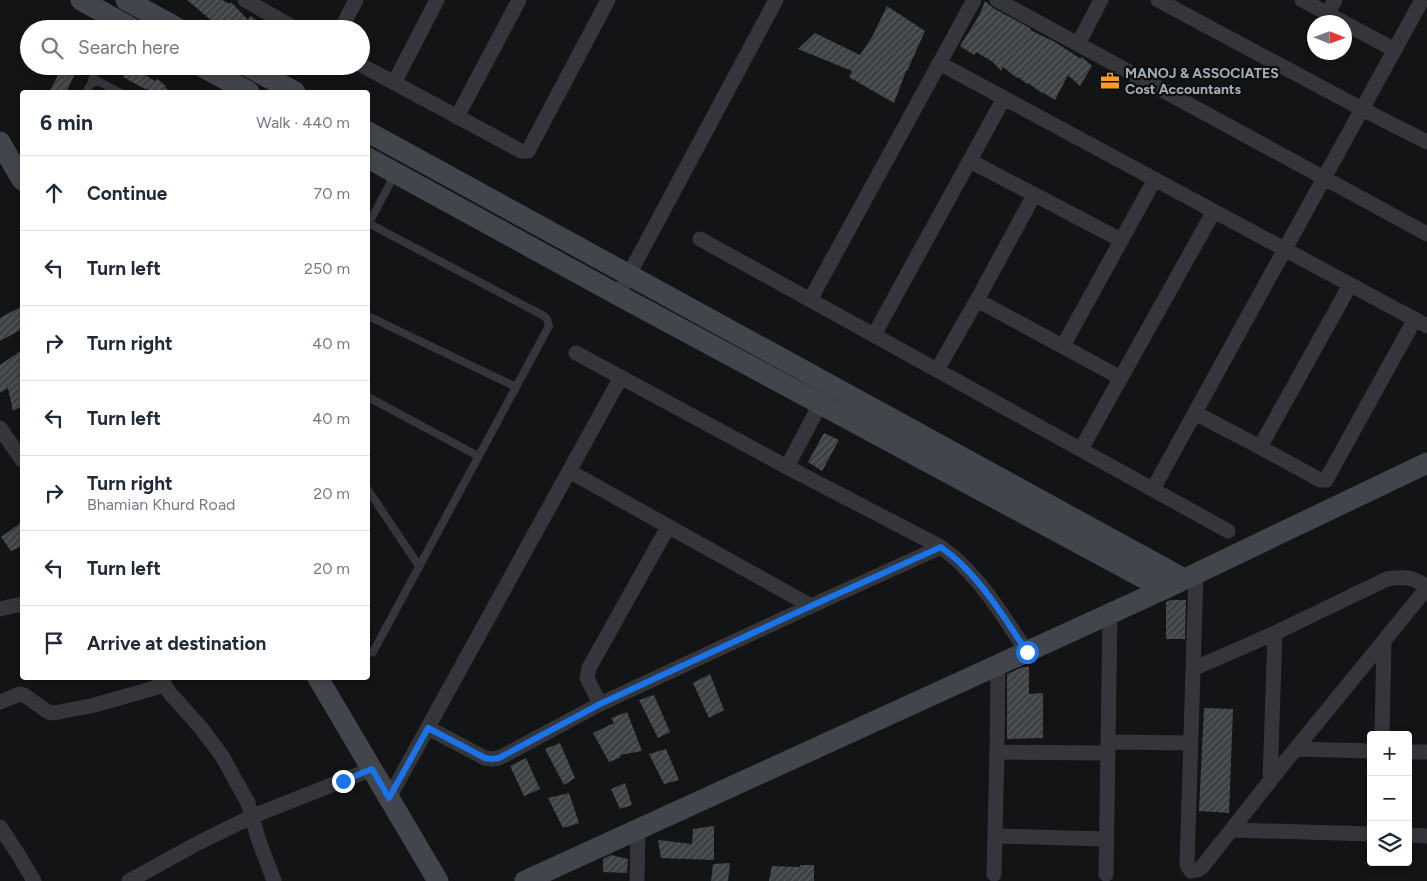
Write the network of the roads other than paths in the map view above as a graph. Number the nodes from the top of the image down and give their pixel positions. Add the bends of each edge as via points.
1 (81, 0) edge
2 (126, 0) edge
3 (245, 0) edge
4 (356, 0) edge
5 (437, 0) edge
6 (519, 0) edge
7 (608, 0) edge
8 (776, 0) edge
9 (974, 0) edge
10 (997, 0) edge
11 (1101, 0) edge
12 (1158, 0) edge
13 (1302, 0) edge
14 (1335, 0) edge
15 (1422, 0) edge
16 (1183, 5) edge
17 (1327, 14) joint
18 (113, 20) edge
19 (162, 20) edge
20 (280, 20) edge
21 (346, 20) edge
22 (1352, 27) edge
23 (1078, 44) junction
24 (1394, 50) junction
25 (939, 62) junction
26 (370, 70) edge
27 (94, 75) edge
28 (218, 75) edge
29 (264, 75) edge
30 (394, 83) junction
31 (91, 84) junction
32 (87, 90) edge
33 (115, 90) edge
34 (245, 90) edge
35 (291, 90) edge
36 (1004, 98) junction
37 (1362, 109) junction
38 (457, 118) junction
39 (370, 133) edge
40 (0, 142) edge
41 (1427, 142) edge
42 (370, 159) edge
43 (970, 161) junction
44 (396, 173) junction
45 (20, 177) edge
46 (1155, 178) junction
47 (1324, 178) junction
48 (1034, 195) junction
49 (1214, 211) junction
50 (370, 220) edge
51 (370, 225) edge
52 (1427, 234) edge
53 (700, 239) dead end
54 (1121, 240) junction
55 (1285, 249) junction
56 (628, 274) junction
57 (1350, 285) junction
58 (618, 295) junction
59 (810, 300) junction
60 (977, 300) junction
61 (370, 317) edge
62 (1421, 322) edge
63 (874, 335) junction
64 (1063, 346) junction
65 (576, 352) dead end
66 (937, 370) junction
67 (621, 377) junction
68 (1121, 378) junction
69 (516, 387) junction
70 (825, 394) junction
71 (370, 398) edge
72 (1195, 413) junction
73 (0, 428) edge
74 (1260, 447) junction
75 (1081, 449) junction
76 (478, 456) junction
77 (20, 457) edge
78 (1427, 463) edge
79 (787, 466) junction
80 (569, 471) junction
81 (1154, 489) junction
82 (370, 493) edge
83 (668, 527) junction
84 (1228, 531) dead end
85 (941, 547) junction
86 (420, 566) junction
87 (1190, 576) junction
88 (1427, 587) edge
89 (1164, 589) junction
90 (20, 604) edge
91 (811, 606) junction
92 (0, 609) edge
93 (1110, 614) junction
94 (1275, 633) junction
95 (1384, 641) junction
96 (1027, 652) junction
97 (370, 653) edge
98 (998, 665) junction
99 (1193, 669) junction
100 (319, 680) edge
101 (162, 682) edge
102 (0, 702) edge
103 (600, 704) junction
104 (428, 728) junction
105 (1382, 731) edge
106 (1191, 743) junction
107 (1108, 748) junction
108 (1296, 750) junction
109 (1367, 751) edge
110 (997, 752) junction
111 (1412, 752) edge
112 (1427, 752) edge
113 (372, 769) junction
114 (1270, 781) junction
115 (389, 798) junction
116 (253, 816) junction
117 (0, 827) edge
118 (638, 829) junction
119 (1232, 830) junction
120 (1367, 834) edge
121 (1412, 835) edge
122 (995, 836) junction
123 (1427, 836) edge
124 (1106, 839) junction
125 (994, 874) dead end
126 (1106, 874) dead end
127 (34, 881) edge
128 (128, 881) edge
129 (274, 881) edge
130 (438, 881) edge
131 (525, 881) edge
132 (637, 881) edge

1 - 18 street
2 - 19 street
3 - 20 street
4 - 21 street
5 - 30 street
6 - 38 street
7 - 38 street via 528,151 520,151
8 - 56 street
9 - 25 street
10 - 23 street
11 - 23 street
12 - 16 street
13 - 17 street
14 - 17 street
15 - 24 street
16 - 37 street
22 - 24 street
23 - 47 street
24 - 37 street
25 - 36 street
25 - 59 street
26 - 30 street
27 - 31 lane
28 - 34 street
29 - 35 street
30 - 38 street
31 - 32 lane
31 - 33 lane via 98,81
36 - 43 street
36 - 46 street
37 - 41 street
37 - 47 street
39 - 56 street
40 - 45 street
42 - 44 street
43 - 48 street
43 - 63 street
44 - 50 lane
44 - 58 street
46 - 49 street
46 - 54 street
47 - 52 street
47 - 55 street
48 - 54 street
48 - 60 street
49 - 55 street
49 - 68 street
51 - 69 lane via 547,319 549,326
53 - 59 street
54 - 64 street
55 - 57 street
55 - 72 street
56 - 58 street
56 - 70 street
57 - 62 street
57 - 74 street
58 - 70 street
59 - 63 street
60 - 64 street
60 - 66 street
61 - 69 lane
62 - 74 street via 1326,480 1320,480
63 - 66 street
64 - 68 street
65 - 67 street
66 - 75 street
67 - 79 street
67 - 80 street
68 - 75 street
69 - 76 lane
70 - 79 street
70 - 87 street
70 - 89 street
71 - 76 lane
72 - 74 street
72 - 81 street
73 - 77 street
75 - 81 street
76 - 86 lane
78 - 87 street
79 - 85 street
80 - 83 street
80 - 104 street
81 - 84 street
82 - 86 lane
83 - 91 street
83 - 103 street via 589,668 587,678
85 - 91 street
85 - 96 street via 963,565 982,588
86 - 97 lane via 374,652
87 - 89 street
87 - 99 street
88 - 94 street via 1412,578 1388,579
88 - 95 street
89 - 93 street
90 - 92 street
91 - 103 street
93 - 96 street
93 - 107 street
94 - 99 street
94 - 114 street
95 - 105 street
95 - 108 street
96 - 98 street
98 - 110 street
98 - 118 street
99 - 106 street
100 - 113 street
101 - 102 street via 95,705 54,713 20,694
101 - 116 street via 222,756
103 - 104 street via 492,759
104 - 115 street
106 - 107 street
106 - 119 street via 1188,866 1191,871 1202,867
107 - 110 street
107 - 124 street
108 - 109 street
108 - 114 street
110 - 122 street
111 - 112 street
113 - 115 street
113 - 116 street
114 - 119 street
115 - 130 street
116 - 128 street
116 - 129 street
117 - 127 street
118 - 131 street
118 - 132 street
119 - 120 street
121 - 123 street
122 - 124 street
122 - 125 street
124 - 126 street

